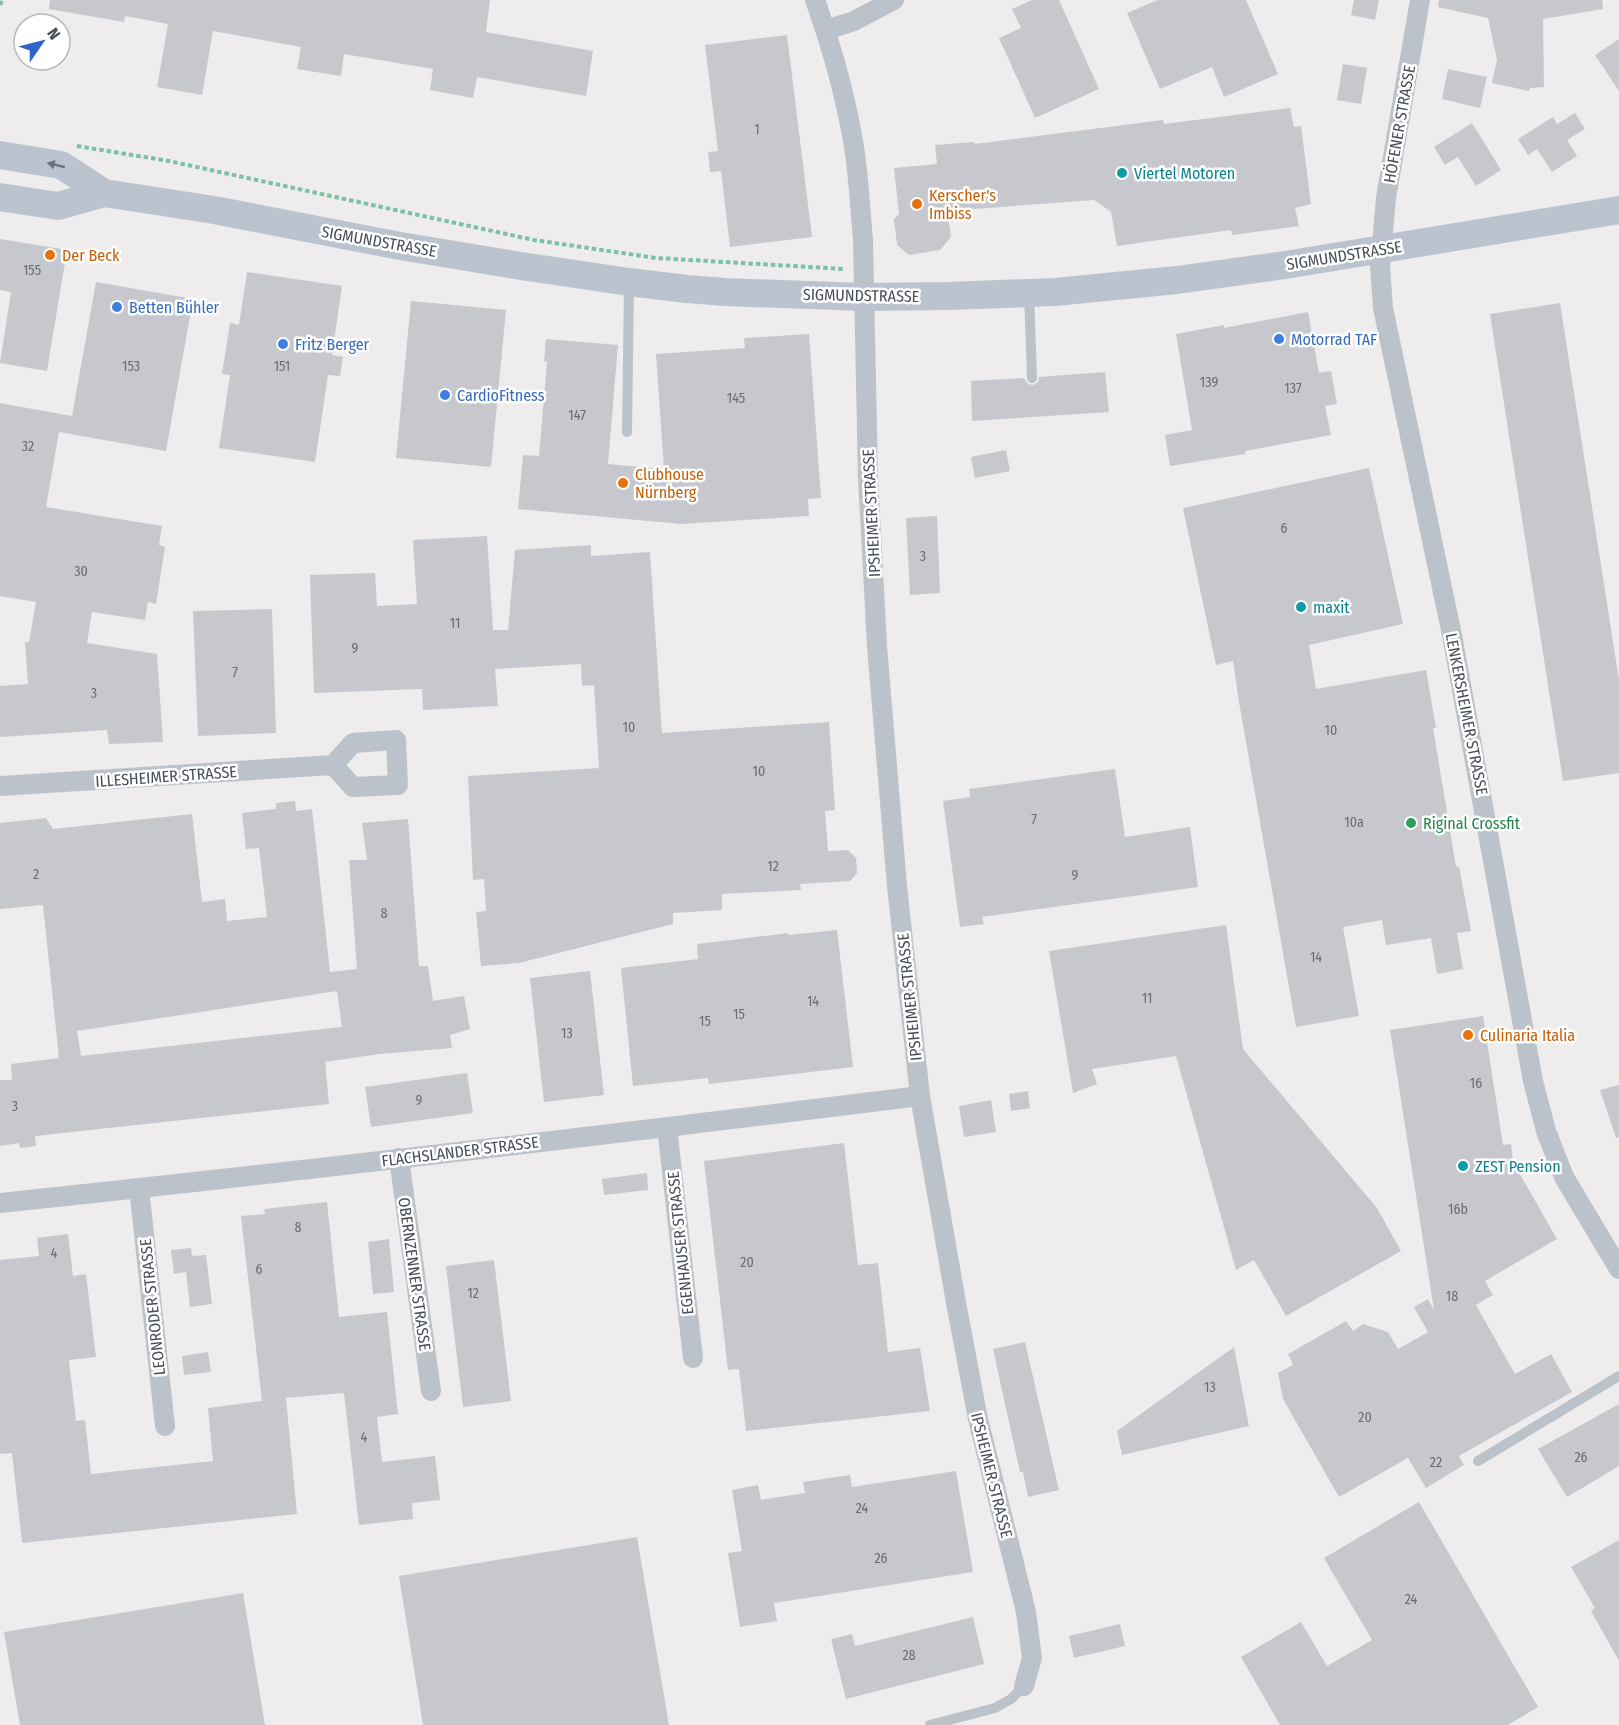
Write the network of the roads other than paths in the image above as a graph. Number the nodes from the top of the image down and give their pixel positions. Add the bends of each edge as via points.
1 (815, 0) edge
2 (894, 0) edge
3 (1420, 0) edge
4 (826, 30) junction
5 (0, 155) edge
6 (104, 193) junction
7 (0, 197) edge
8 (1619, 210) edge
9 (1381, 249) junction
10 (629, 282) junction
11 (864, 283) junction
12 (1029, 293) junction
13 (1032, 378) dead end
14 (627, 432) dead end
15 (333, 765) dead end
16 (0, 786) edge
17 (920, 1096) junction
18 (667, 1127) junction
19 (399, 1158) junction
20 (139, 1188) junction
21 (0, 1203) edge
22 (1619, 1269) edge
23 (693, 1358) dead end
24 (1619, 1376) edge
25 (431, 1391) dead end
26 (165, 1426) dead end
27 (1479, 1461) dead end
28 (1024, 1686) joint
29 (930, 1725) edge

1 - 4 street, IPSHEIMER STRASSE
2 - 4 street via 854,21
3 - 9 street, HÖFENER STRASSE
4 - 11 street, IPSHEIMER STRASSE via 854,149
6 -> 5 main road, SIGMUNDSTRASSE via 61,165
6 - 7 main road, SIGMUNDSTRASSE via 58,206
6 - 10 main road, SIGMUNDSTRASSE
8 - 9 main road, SIGMUNDSTRASSE
9 - 12 main road, SIGMUNDSTRASSE via 1177,280
9 - 22 street, LENKERSHEIMER STRASSE via 1383,308 1452,635 1533,1081 1564,1177
10 - 11 main road, SIGMUNDSTRASSE via 725,291
10 - 14 lane
11 - 12 main road, SIGMUNDSTRASSE via 948,296
11 - 17 street, IPSHEIMER STRASSE via 877,646
12 - 13 lane
15 - 16 street, ILLESHEIMER STRASSE
17 - 18 street, FLACHSLANDER STRASSE
17 - 28 street, IPSHEIMER STRASSE via 976,1408 1026,1612 1032,1658
18 - 19 street, FLACHSLANDER STRASSE
18 - 23 street, EGENHAUSER STRASSE
19 - 20 street, FLACHSLANDER STRASSE
19 - 25 street, OBERNZENNER STRASSE
20 - 21 street, FLACHSLANDER STRASSE
20 - 26 street, LEONRODER STRASSE
24 - 27 lane
28 - 29 lane via 995,1708

